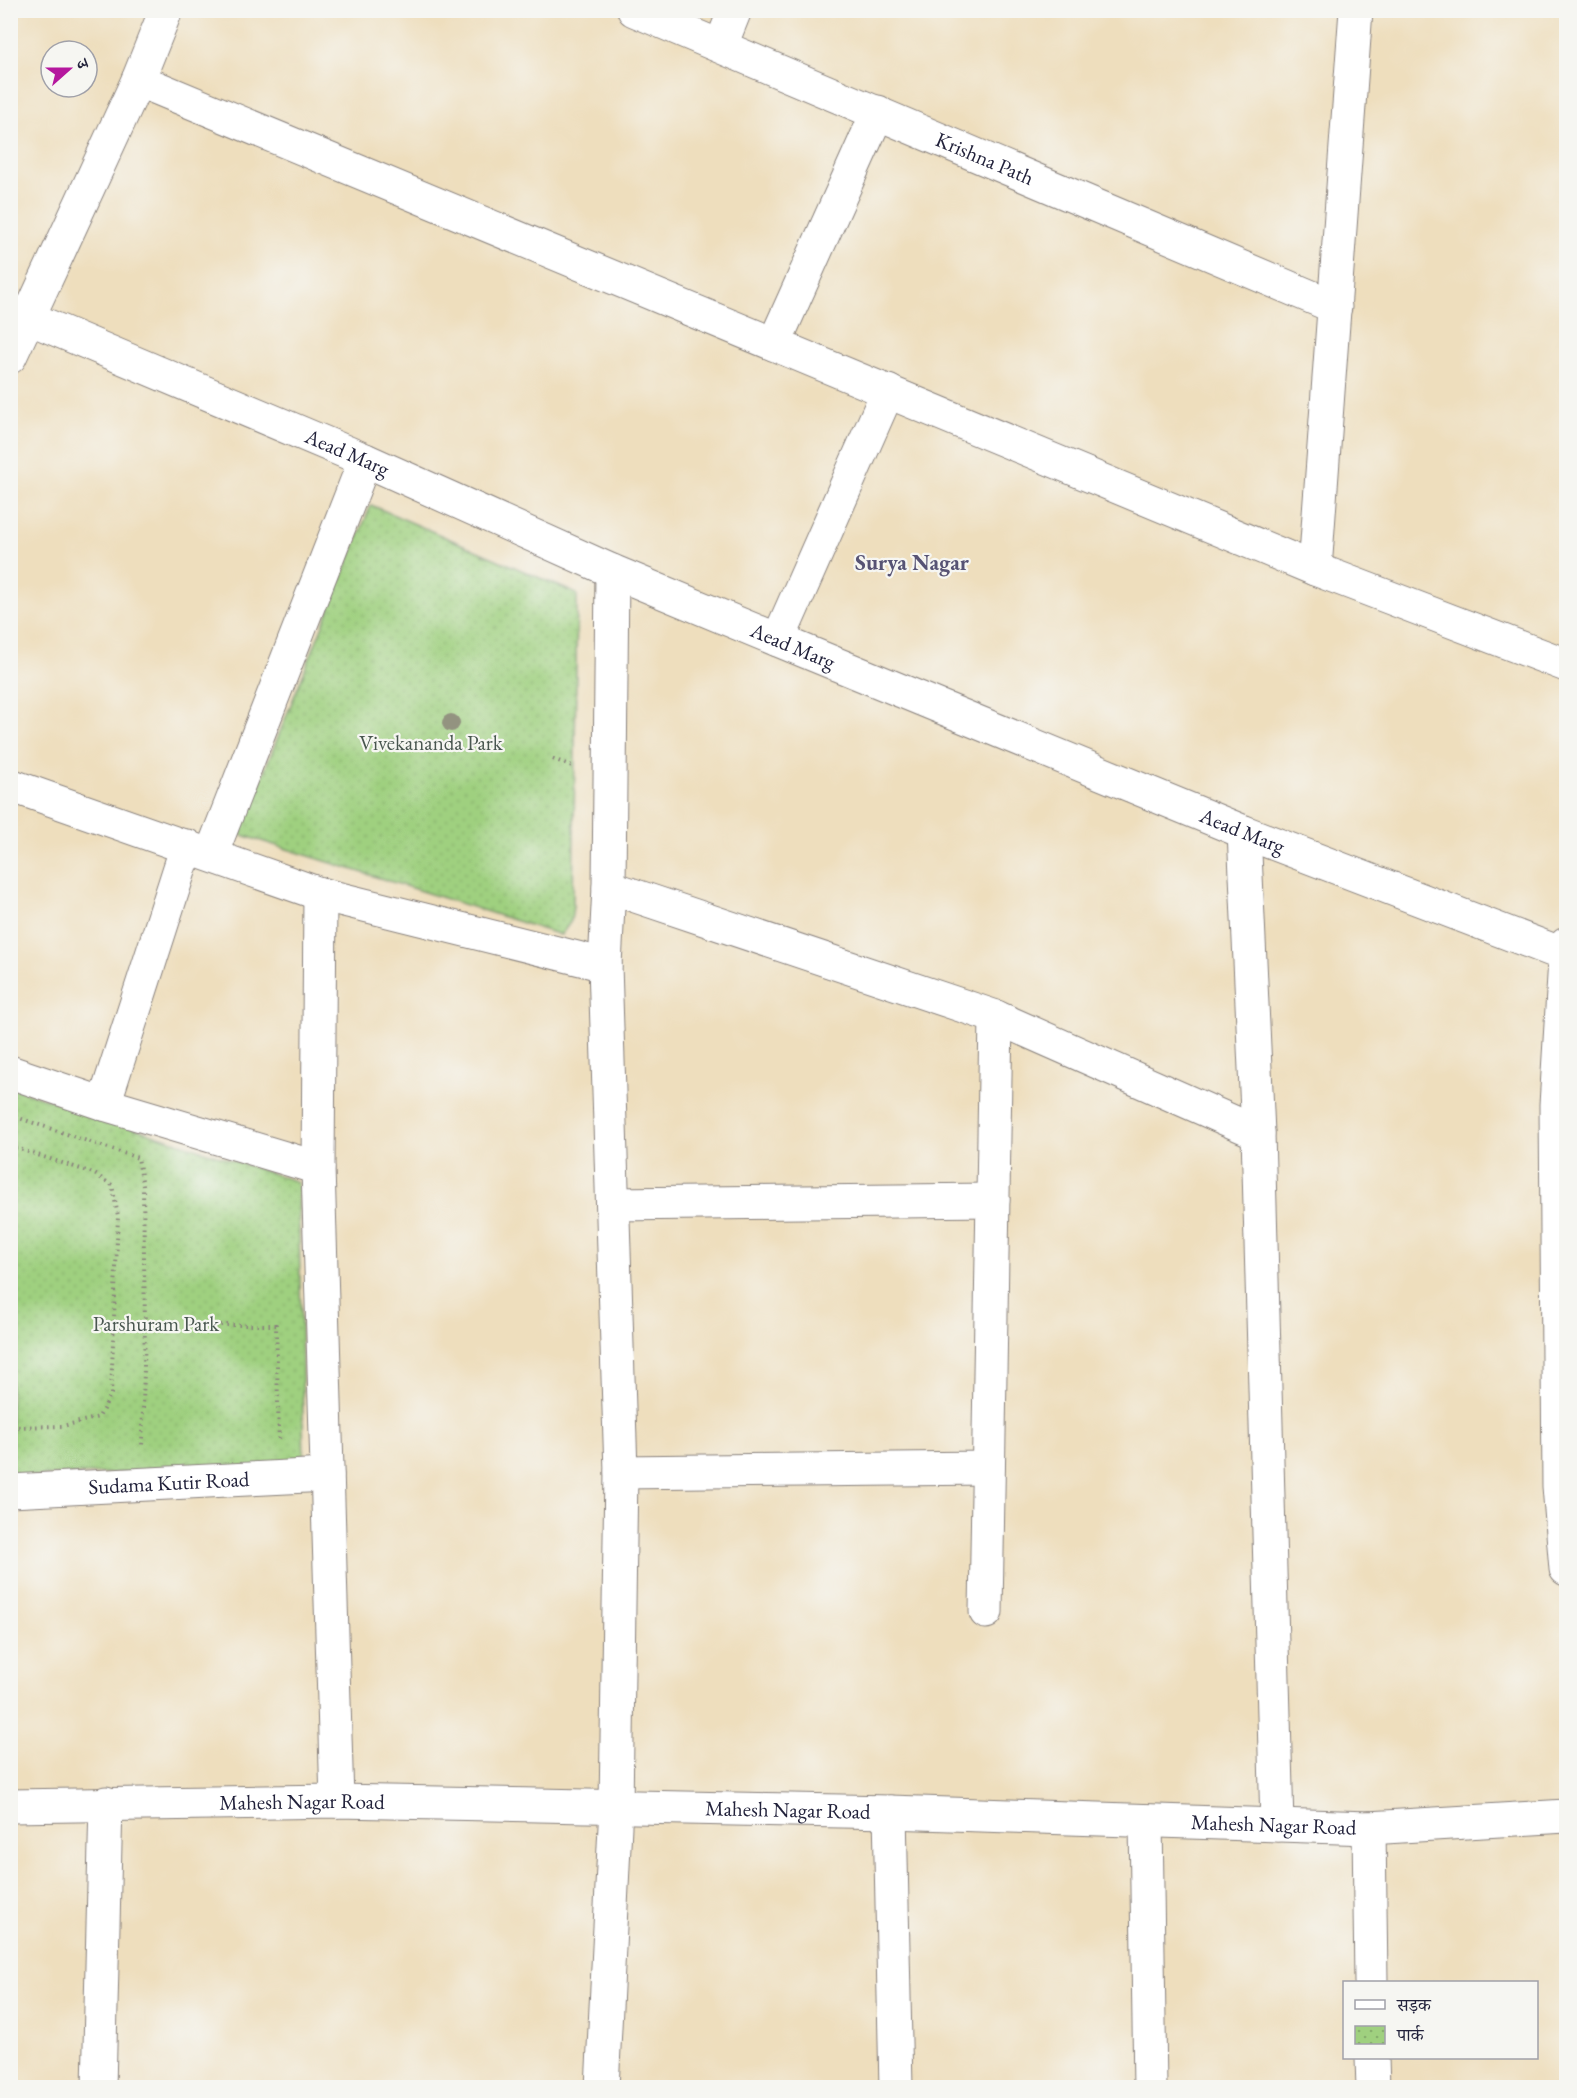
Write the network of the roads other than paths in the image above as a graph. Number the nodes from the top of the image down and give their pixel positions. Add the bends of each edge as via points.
1 (166, 10) edge
2 (634, 10) edge
3 (735, 10) edge
4 (1356, 10) edge
5 (721, 45) junction
6 (138, 80) junction
7 (878, 112) junction
8 (1335, 307) junction
9 (20, 314) edge
10 (774, 344) junction
11 (10, 357) edge
12 (888, 392) junction
13 (365, 460) junction
14 (1315, 569) junction
15 (612, 571) junction
16 (778, 640) junction
17 (1566, 665) edge
18 (10, 785) edge
19 (1244, 832) junction
20 (199, 850) junction
21 (609, 887) junction
22 (320, 894) junction
23 (1566, 949) edge
24 (605, 965) junction
25 (996, 1017) junction
26 (10, 1072) edge
27 (104, 1104) junction
28 (1258, 1133) junction
29 (318, 1168) junction
30 (993, 1200) junction
31 (1563, 1203) edge
32 (613, 1204) junction
33 (988, 1468) junction
34 (621, 1472) junction
35 (327, 1475) junction
36 (1563, 1485) edge
37 (10, 1491) edge
38 (1566, 1569) edge
39 (986, 1612) dead end
40 (337, 1801) junction
41 (106, 1803) junction
42 (10, 1806) edge
43 (616, 1806) junction
44 (890, 1812) junction
45 (1566, 1816) edge
46 (1146, 1821) junction
47 (1277, 1826) junction
48 (1370, 1828) junction
49 (1371, 1981) edge
50 (1372, 2059) edge
51 (99, 2088) edge
52 (602, 2088) edge
53 (896, 2088) edge
54 (1150, 2088) edge
55 (1373, 2088) edge

1 - 6 street
2 - 5 street, Krishna Path
3 - 5 street
4 - 8 street
5 - 7 street, Krishna Path
6 - 9 street
6 - 10 street
7 - 8 street, Krishna Path
7 - 10 street
8 - 14 street
9 - 11 street
9 - 13 street, Aead Marg
10 - 12 street
12 - 14 street
12 - 16 street
13 - 15 street, Aead Marg
13 - 20 street
14 - 17 street
15 - 16 street, Aead Marg
15 - 21 street
16 - 19 street, Aead Marg
18 - 20 street
19 - 23 street, Aead Marg
19 - 28 street
20 - 22 street
20 - 27 street
21 - 24 street
21 - 25 street
22 - 24 street
22 - 29 street
23 - 31 street via 1556,1106
24 - 32 street
25 - 28 street
25 - 30 street
26 - 27 street
27 - 29 street
28 - 47 street
29 - 35 street
30 - 32 street
30 - 33 street
31 - 36 street
32 - 34 street
33 - 34 street
33 - 39 street
34 - 43 street
35 - 37 street, Sudama Kutir Road
35 - 40 street
36 - 38 street
40 - 41 street, Mahesh Nagar Road
40 - 43 street, Mahesh Nagar Road
41 - 42 street, Mahesh Nagar Road
41 - 51 street
43 - 44 street, Mahesh Nagar Road
43 - 52 street
44 - 46 street, Mahesh Nagar Road
44 - 53 street
45 - 48 street, Mahesh Nagar Road
46 - 47 street, Mahesh Nagar Road
46 - 54 street
47 - 48 street, Mahesh Nagar Road
48 - 49 street
50 - 55 street

